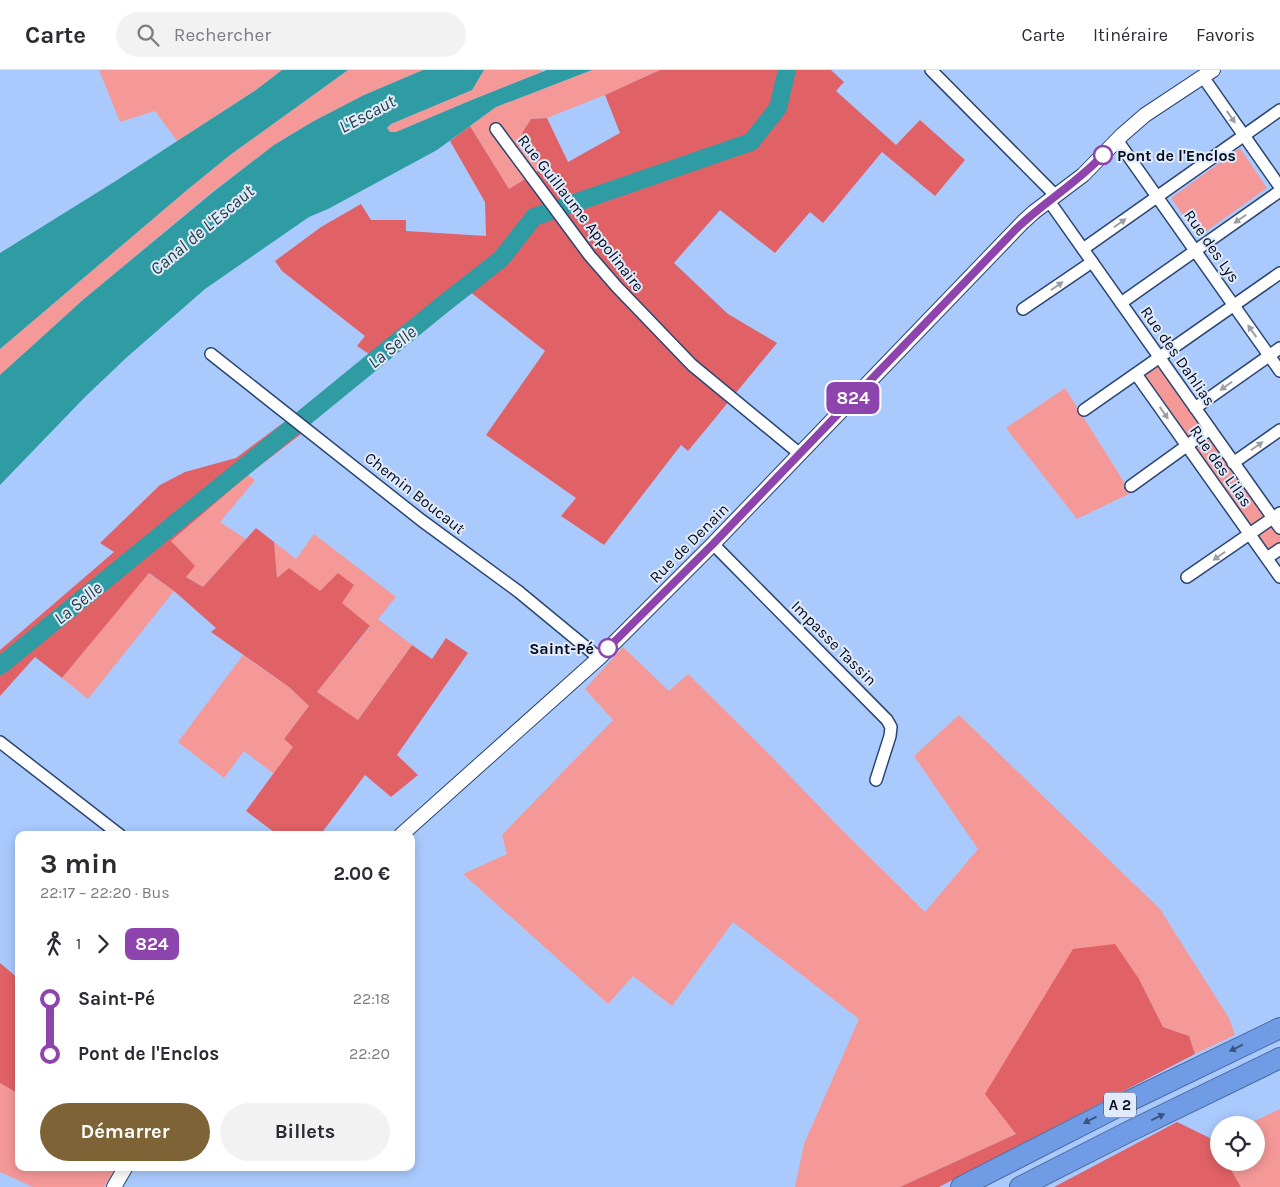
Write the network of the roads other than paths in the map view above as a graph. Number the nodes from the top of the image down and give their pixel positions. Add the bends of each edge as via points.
1 (931, 70) edge
2 (1208, 73) edge
3 (1280, 110) edge
4 (496, 129) dead end
5 (1244, 136) junction
6 (1117, 140) junction
7 (1280, 189) edge
8 (1158, 197) junction
9 (1053, 199) junction
10 (1083, 249) junction
11 (1195, 250) junction
12 (1092, 262) junction
13 (1280, 273) edge
14 (1121, 303) junction
15 (1234, 305) junction
16 (1023, 310) dead end
17 (1280, 348) edge
18 (211, 354) dead end
19 (1269, 356) junction
20 (1159, 357) junction
21 (1280, 371) edge
22 (1136, 374) junction
23 (1195, 408) junction
24 (1084, 410) dead end
25 (1210, 429) junction
26 (1280, 430) edge
27 (1187, 446) junction
28 (800, 454) junction
29 (1233, 463) junction
30 (1131, 486) dead end
31 (1276, 516) edge
32 (1280, 528) edge
33 (1250, 535) junction
34 (713, 544) junction
35 (1280, 549) edge
36 (1266, 558) junction
37 (1188, 578) dead end
38 (1280, 578) edge
39 (599, 658) junction
40 (0, 742) edge
41 (876, 780) dead end
42 (115, 831) edge
43 (405, 831) edge
44 (1280, 1028) edge
45 (1280, 1058) edge
46 (123, 1171) edge
47 (114, 1187) edge
48 (961, 1187) edge
49 (1020, 1187) edge

1 - 9 street, Rue des Dahlias
2 -> 5 street
2 - 6 street, Rue de Denain via 1145,115
3 - 5 street
4 - 28 street, Rue Guillaume Appolinaire via 609,279 683,357
5 - 7 street
5 - 8 street
6 - 8 street, Rue des Lys
6 - 9 street, Rue de Denain via 1089,170
7 -> 11 street
10 -> 8 street
8 - 11 street, Rue des Lys
9 - 10 street, Rue des Dahlias
9 - 28 street, Rue de Denain via 1023,222
10 - 12 street, Rue des Dahlias
11 - 14 street
11 - 15 street, Rue des Lys
12 - 14 street, Rue des Dahlias
16 -> 12 street
13 - 15 street
14 - 20 street, Rue des Dahlias
19 -> 15 street, Rue des Lys
15 - 20 street
17 - 19 street
18 - 39 street, Chemin Boucaut via 421,520 519,592
19 - 21 street, Rue des Lys
19 -> 23 street
20 - 22 street
20 - 23 street, Rue des Dahlias
22 - 24 street
22 -> 27 street, Rue des Lilas
23 - 25 street, Rue des Dahlias
25 - 27 street
25 - 29 street, Rue des Dahlias
29 -> 26 street
27 - 30 street
27 - 33 street, Rue des Lilas
28 - 34 street, Rue de Denain
29 - 31 street, Rue des Dahlias
31 - 32 street, Rue des Dahlias
31 - 33 street
33 - 36 street, Rue des Lilas
33 -> 37 street
34 - 39 street, Rue de Denain
34 - 41 street, Impasse Tassin via 887,720 890,736
35 - 36 street
36 - 38 street, Rue des Lilas
39 - 43 street, Rue de Denain
40 - 42 street
44 -> 48 highway, A 2
49 -> 45 highway, A 2
46 - 47 street

